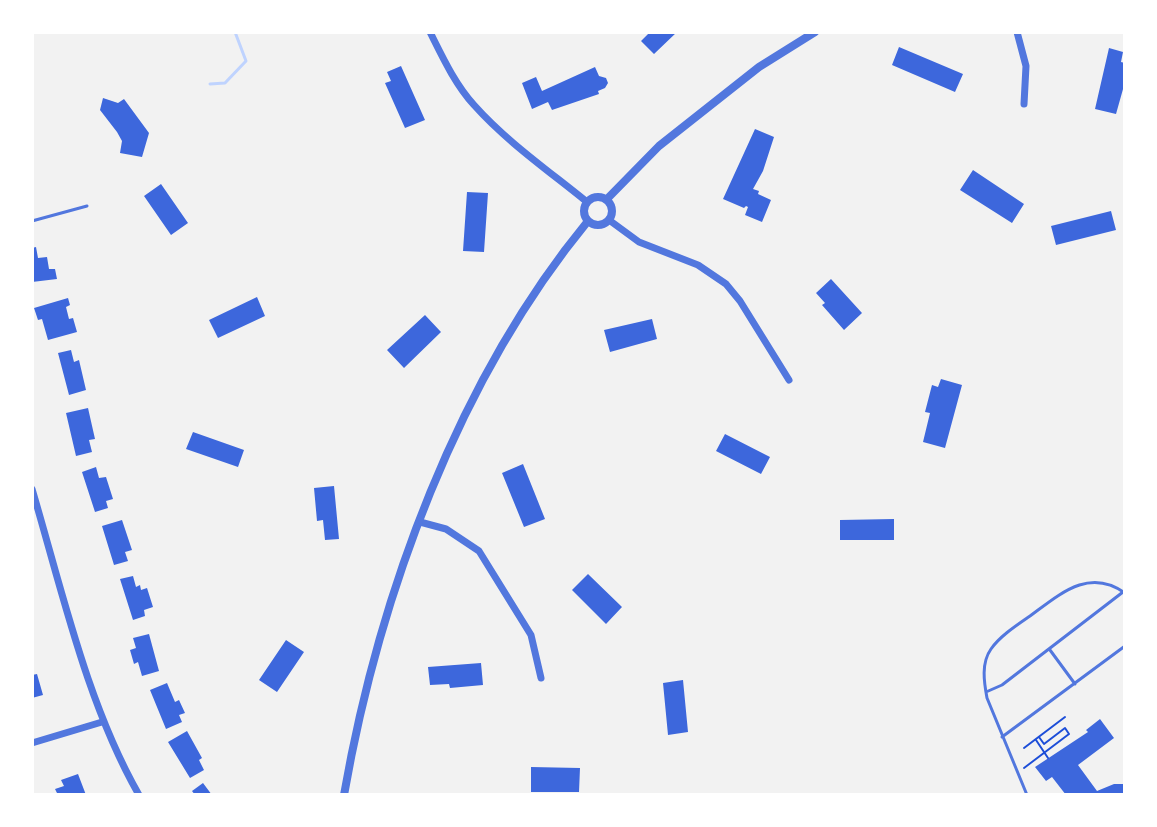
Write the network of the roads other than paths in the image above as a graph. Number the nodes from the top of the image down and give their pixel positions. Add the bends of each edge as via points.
1 (430, 32) edge
2 (815, 32) edge
3 (1017, 32) edge
4 (1024, 104) dead end
5 (607, 199) junction
6 (587, 202) junction
7 (87, 206) dead end
8 (609, 220) junction
9 (32, 221) edge
10 (588, 221) junction
11 (789, 380) dead end
12 (32, 489) edge
13 (420, 522) junction
14 (1124, 592) edge
15 (1125, 646) edge
16 (1050, 650) junction
17 (541, 678) dead end
18 (1075, 684) junction
19 (986, 692) junction
20 (102, 722) junction
21 (1002, 737) junction
22 (32, 743) edge
23 (139, 795) edge
24 (344, 795) edge
25 (1027, 795) edge

1 - 6 street via 473,104
2 - 5 street via 759,67 659,146
3 - 4 street via 1026,66
5 - 6 street via 598,196
5 - 8 street via 613,211
6 - 10 street
7 - 9 lane
8 - 10 street via 601,225
8 - 11 street via 639,242 698,265 726,284
10 - 13 street via 510,331
12 - 20 street
13 - 17 street via 446,529 479,551 531,635
13 - 24 street via 386,621
14 - 16 lane
14 - 19 lane via 1100,582 1061,593 991,649 985,665
15 - 18 lane
16 - 18 lane
16 - 19 lane
18 - 21 lane
19 - 21 lane
20 - 22 street
20 - 23 street
21 - 25 lane

